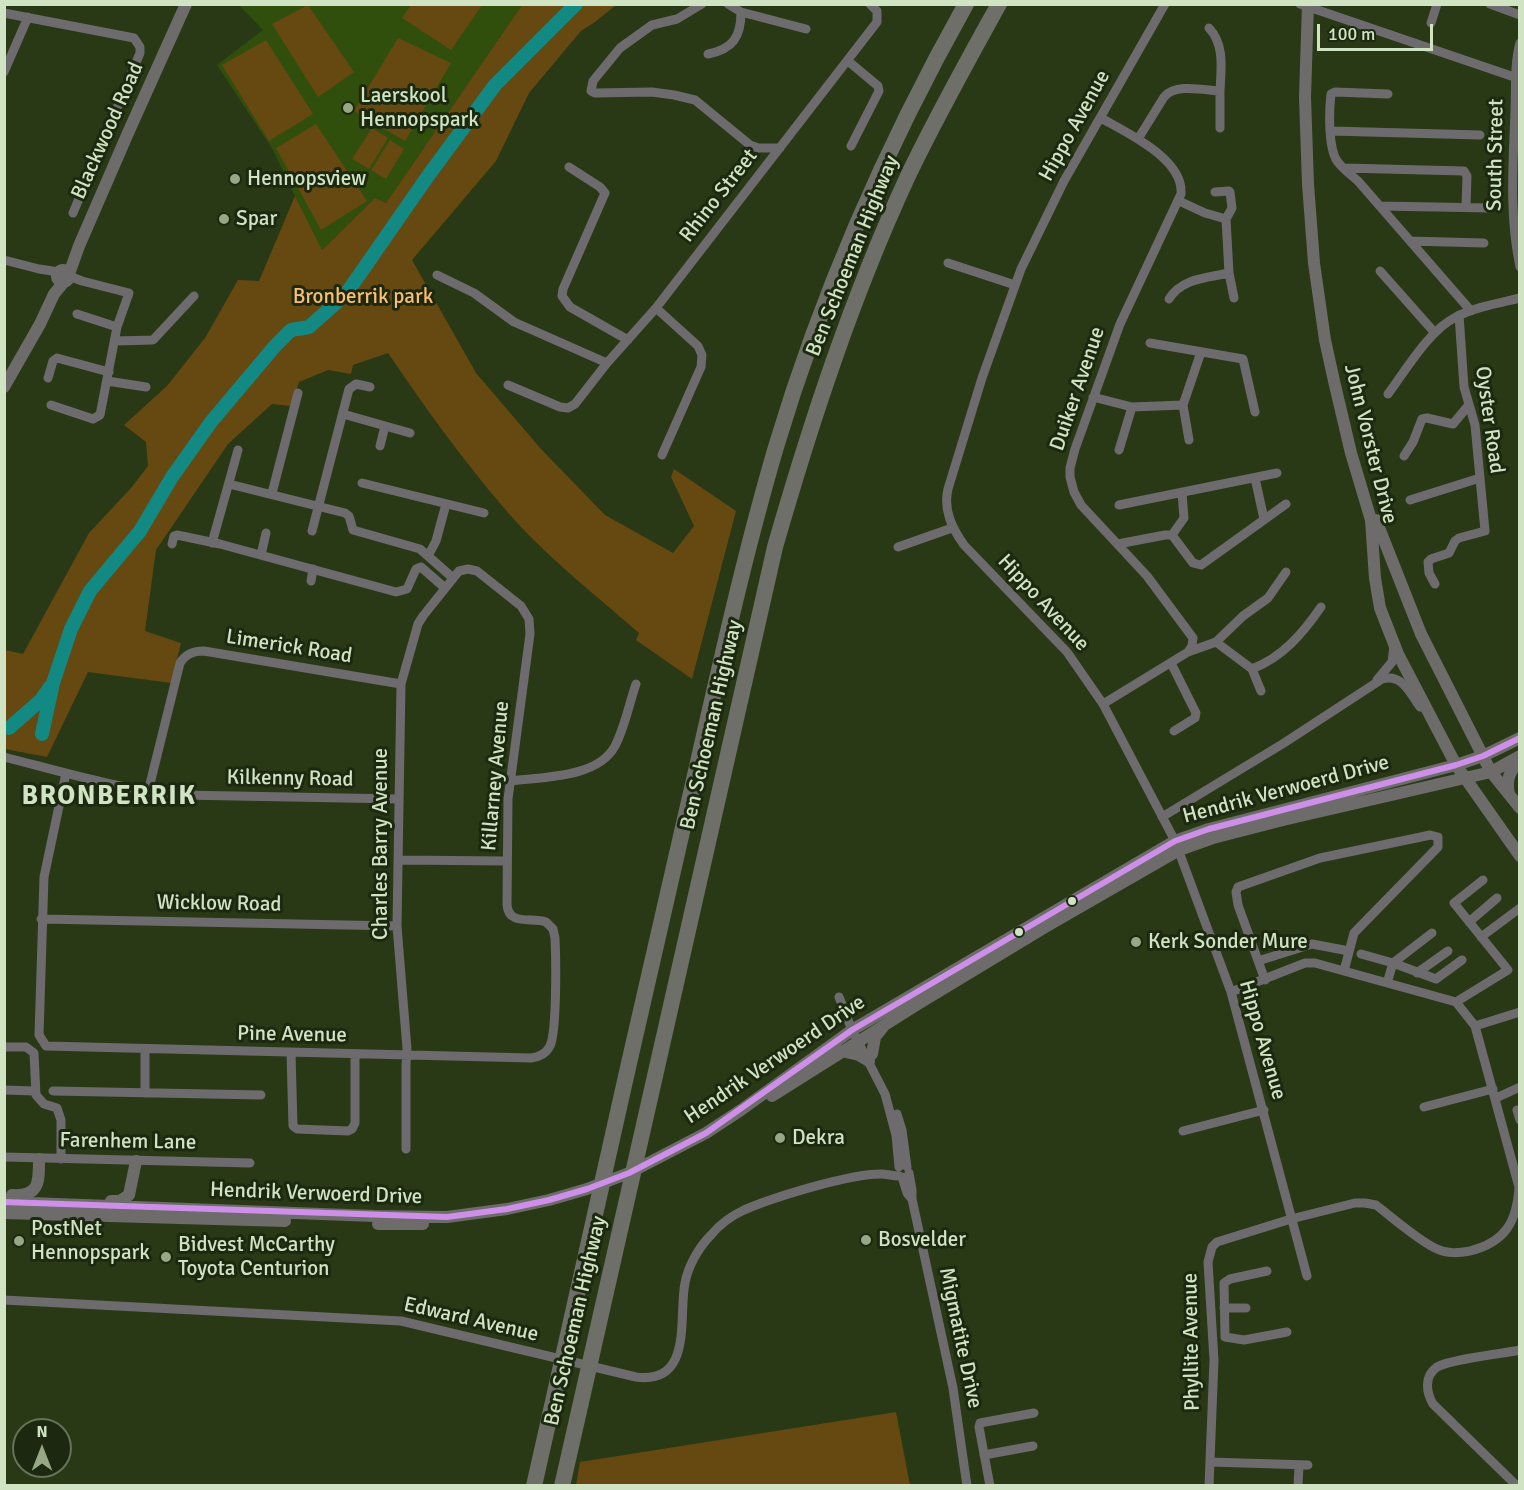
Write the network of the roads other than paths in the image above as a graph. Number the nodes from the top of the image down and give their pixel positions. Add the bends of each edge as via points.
1 (180, 4) edge
2 (186, 4) edge
3 (702, 4) edge
4 (728, 4) edge
5 (966, 4) edge
6 (999, 4) edge
7 (1165, 4) edge
8 (1437, 4) edge
9 (1490, 4) edge
10 (871, 5) edge
11 (1309, 6) edge
12 (741, 12) junction
13 (4, 13) edge
14 (1520, 15) edge
15 (28, 17) junction
16 (1431, 22) dead end
17 (806, 28) dead end
18 (1209, 28) dead end
19 (1520, 43) edge
20 (164, 48) junction
21 (708, 54) dead end
22 (848, 61) junction
23 (4, 72) edge
24 (1518, 79) edge
25 (1220, 91) junction
26 (1388, 94) dead end
27 (1101, 118) junction
28 (1220, 128) dead end
29 (1331, 131) junction
30 (1480, 135) dead end
31 (1138, 139) junction
32 (851, 146) dead end
33 (780, 148) junction
34 (569, 167) dead end
35 (1344, 168) junction
36 (1215, 192) dead end
37 (1179, 201) junction
38 (1380, 206) junction
39 (1466, 206) junction
40 (1490, 208) dead end
41 (73, 213) dead end
42 (1226, 219) junction
43 (1410, 241) junction
44 (1484, 243) dead end
45 (4, 260) edge
46 (948, 262) dead end
47 (1520, 267) edge
48 (1380, 271) dead end
49 (1229, 273) junction
50 (437, 275) dead end
51 (63, 277) junction
52 (1015, 285) junction
53 (194, 296) dead end
54 (1234, 298) dead end
55 (1520, 298) edge
56 (1169, 299) dead end
57 (656, 308) junction
58 (1471, 311) junction
59 (77, 314) dead end
60 (1459, 315) junction
61 (117, 327) junction
62 (1435, 333) junction
63 (628, 339) junction
64 (115, 341) junction
65 (1150, 343) dead end
66 (1201, 352) junction
67 (607, 363) junction
68 (108, 377) junction
69 (48, 378) dead end
70 (508, 385) dead end
71 (4, 387) edge
72 (146, 387) dead end
73 (370, 387) dead end
74 (298, 393) dead end
75 (1388, 394) dead end
76 (1094, 397) junction
77 (51, 405) dead end
78 (1183, 405) junction
79 (1468, 406) junction
80 (1132, 407) junction
81 (1255, 412) dead end
82 (343, 414) junction
83 (385, 426) junction
84 (410, 433) dead end
85 (1189, 440) dead end
86 (380, 446) dead end
87 (238, 450) dead end
88 (1119, 450) dead end
89 (662, 455) dead end
90 (1404, 456) dead end
91 (1277, 473) dead end
92 (1255, 478) junction
93 (1480, 478) junction
94 (362, 483) dead end
95 (229, 484) junction
96 (1182, 493) junction
97 (272, 494) junction
98 (1410, 500) dead end
99 (446, 504) junction
100 (1286, 504) dead end
101 (319, 506) junction
102 (1119, 506) dead end
103 (484, 513) dead end
104 (1264, 519) junction
105 (952, 528) junction
106 (312, 531) dead end
107 (266, 533) dead end
108 (1172, 535) junction
109 (217, 541) junction
110 (172, 544) dead end
111 (1118, 544) junction
112 (897, 547) dead end
113 (234, 548) junction
114 (263, 553) junction
115 (232, 559) dead end
116 (423, 559) junction
117 (308, 565) junction
118 (271, 570) dead end
119 (1286, 572) dead end
120 (453, 578) junction
121 (353, 580) junction
122 (311, 581) dead end
123 (1435, 584) dead end
124 (387, 587) junction
125 (409, 587) junction
126 (445, 588) junction
127 (351, 592) dead end
128 (413, 600) dead end
129 (391, 602) dead end
130 (1321, 607) dead end
131 (1193, 638) junction
132 (1214, 643) junction
133 (1395, 646) junction
134 (1188, 652) junction
135 (1171, 663) junction
136 (1252, 669) junction
137 (401, 684) junction
138 (636, 684) dead end
139 (1373, 684) junction
140 (1261, 691) dead end
141 (1103, 704) junction
142 (1174, 731) dead end
143 (1441, 736) junction
144 (1520, 738) edge
145 (1483, 756) junction
146 (1520, 756) edge
147 (4, 757) edge
148 (1520, 762) edge
149 (1456, 765) junction
150 (1491, 772) junction
151 (66, 773) junction
152 (1465, 778) junction
153 (510, 781) junction
154 (148, 792) junction
155 (1509, 794) junction
156 (398, 799) junction
157 (1520, 808) edge
158 (1162, 817) junction
159 (1177, 846) junction
160 (1520, 856) edge
161 (399, 860) junction
162 (506, 861) junction
163 (1483, 880) dead end
164 (1497, 898) dead end
165 (1520, 908) edge
166 (41, 919) junction
167 (1469, 922) junction
168 (397, 926) junction
169 (1432, 933) dead end
170 (1481, 937) junction
171 (1336, 948) junction
172 (1349, 951) junction
173 (1448, 951) dead end
174 (1361, 954) dead end
175 (1258, 960) junction
176 (1462, 960) dead end
177 (1393, 963) junction
178 (1339, 969) junction
179 (1417, 973) junction
180 (1265, 980) junction
181 (1387, 983) junction
182 (1232, 992) junction
183 (839, 997) dead end
184 (1456, 1002) junction
185 (1520, 1012) edge
186 (888, 1022) junction
187 (1475, 1026) junction
188 (858, 1033) junction
189 (4, 1047) edge
190 (549, 1048) joint
191 (145, 1050) junction
192 (841, 1051) junction
193 (291, 1053) junction
194 (355, 1055) junction
195 (407, 1056) junction
196 (871, 1058) junction
197 (1520, 1087) edge
198 (4, 1090) edge
199 (35, 1090) junction
200 (53, 1091) dead end
201 (145, 1093) junction
202 (1495, 1094) junction
203 (261, 1095) dead end
204 (1424, 1107) dead end
205 (1264, 1110) junction
206 (1517, 1110) dead end
207 (1520, 1120) edge
208 (1183, 1131) dead end
209 (1520, 1146) edge
210 (406, 1149) dead end
211 (1510, 1149) junction
212 (671, 1156) junction
213 (4, 1157) edge
214 (39, 1158) junction
215 (62, 1159) junction
216 (136, 1161) junction
217 (250, 1163) dead end
218 (902, 1171) junction
219 (134, 1174) junction
220 (1519, 1187) edge
221 (4, 1195) edge
222 (4, 1202) edge
223 (550, 1203) junction
224 (41, 1204) junction
225 (150, 1208) junction
226 (4, 1213) edge
227 (1292, 1219) junction
228 (1267, 1271) dead end
229 (1307, 1276) dead end
230 (4, 1300) edge
231 (1224, 1308) junction
232 (1246, 1308) dead end
233 (1225, 1332) junction
234 (1287, 1332) dead end
235 (1213, 1333) junction
236 (1520, 1350) edge
237 (1034, 1413) dead end
238 (1033, 1446) dead end
239 (984, 1455) junction
240 (1210, 1462) junction
241 (534, 1485) edge
242 (562, 1485) edge
243 (967, 1485) edge
244 (990, 1485) edge
245 (1209, 1485) edge
246 (1298, 1485) edge
247 (1517, 1485) edge

1 - 20 main road, Blackwood Road
2 - 20 main road, Blackwood Road
3 - 33 street via 677,19 652,25 620,48 593,81 591,91 652,92 695,100 750,145
4 - 12 street
5 - 241 highway, Ben Schoeman Highway via 882,167 841,262 777,444 677,852
6 - 242 highway, Ben Schoeman Highway via 907,178 830,370 801,456 775,547
7 - 27 street, Hippo Avenue
8 - 16 street
9 - 14 street
10 - 22 street, Rhino Street via 878,11 877,22
11 - 24 street
11 - 133 main road, John Vorster Drive via 1306,140 1319,298 1341,412 1371,520 1377,593
11 - 145 main road, John Vorster Drive via 1314,224 1322,298 1340,391 1355,452 1396,574 1421,634
12 - 17 street
12 - 21 street via 736,38 721,51
13 - 15 street
15 - 23 street
15 - 41 street via 134,38 140,47
18 - 25 street via 1220,46
19 - 24 street, South Street
20 - 51 main road, Blackwood Road
22 - 32 street via 879,91
22 - 33 street, Rhino Street
24 - 47 street, South Street via 1513,220
25 - 28 street
25 - 31 street via 1169,91
26 - 29 street via 1332,93
27 - 31 street
27 - 52 street, Hippo Avenue via 1064,181
29 - 30 street
29 - 35 street via 1334,154
31 - 37 street via 1177,175 1181,185
33 - 57 street, Rhino Street
34 - 63 street via 605,193 562,296 570,307
35 - 38 street
35 - 39 street via 1464,171
36 - 42 street via 1230,192 1232,208
37 - 42 street
37 - 76 street, Duiker Avenue via 1120,324
38 - 39 street
38 - 43 street
39 - 40 street
42 - 49 street
43 - 44 street
43 - 58 street
45 - 51 street
46 - 52 street
48 - 62 street
49 - 54 street
49 - 56 street via 1191,281
50 - 67 street via 474,293 514,322
51 - 61 street via 129,293
51 - 71 main road
52 - 105 street, Hippo Avenue via 948,489 946,503
53 - 64 street via 153,340
55 - 58 street
57 - 63 street, Rhino Street
57 - 89 street via 698,346 702,355 701,368
58 - 60 street
59 - 61 street
60 - 62 street
60 - 79 street, Oyster Road
61 - 64 street
62 - 75 street
63 - 67 street, Rhino Street
64 - 68 street
65 - 66 street
66 - 78 street
66 - 81 street via 1243,359
67 - 70 street, Rhino Street via 575,404 567,408
68 - 69 street via 57,358
68 - 72 street
68 - 77 street via 97,418
73 - 82 street via 351,386
74 - 97 street
76 - 80 street
76 - 111 street, Duiker Avenue via 1075,449 1070,477 1081,505
78 - 80 street
78 - 85 street
79 - 90 street via 1453,424 1422,419
79 - 93 street, Oyster Road via 1475,425
80 - 88 street
82 - 83 street
82 - 101 street
83 - 84 street
83 - 86 street
87 - 95 street
91 - 92 street
92 - 96 street
92 - 104 street
93 - 98 street
93 - 123 street, Oyster Road via 1485,531 1459,538 1449,553 1428,562
94 - 99 street
95 - 97 street
95 - 109 street
96 - 102 street
96 - 108 street via 1183,523
97 - 101 street
99 - 103 street
99 - 116 street via 436,541
100 - 104 street
101 - 106 street
101 - 116 street via 347,514 353,530 420,549
104 - 108 street via 1201,565 1193,563
105 - 112 street
105 - 141 street, Hippo Avenue via 1060,644
107 - 114 street
108 - 111 street
109 - 110 street via 177,535
109 - 113 street
111 - 131 street, Duiker Avenue
113 - 114 street
113 - 115 street
114 - 117 street
114 - 118 street
116 - 120 street
116 - 125 street
116 - 126 street via 421,567
117 - 121 street
117 - 122 street
119 - 132 street via 1268,598
120 - 126 street, Charles Barry Avenue
120 - 153 street, Killarney Avenue via 462,570 474,570 521,606 530,623
121 - 124 street
121 - 127 street
124 - 125 street via 403,591
124 - 129 street
125 - 128 street
126 - 137 street, Charles Barry Avenue via 418,624
130 - 136 street via 1293,643
131 - 132 street
131 - 134 street
132 - 134 street
132 - 136 street
133 - 139 street via 1392,662
133 - 143 main road, John Vorster Drive
134 - 135 street
135 - 141 street
135 - 142 street via 1196,713 1195,718
136 - 140 street
137 - 154 street, Limerick Road via 204,651 189,654 179,667
137 - 156 street, Charles Barry Avenue
138 - 153 street via 616,745 601,763 580,771
139 - 143 street via 1391,677 1401,680
139 - 158 street
141 - 158 street, Hippo Avenue
143 - 149 main road, John Vorster Drive
144 - 145 main road, Hendrik Verwoerd Drive
145 - 149 main road, Hendrik Verwoerd Drive
145 - 150 main road, John Vorster Drive
146 - 150 main road, Hendrik Verwoerd Drive
147 - 151 street, Kilkenny Road
148 - 155 main road via 1508,777
149 - 152 main road, John Vorster Drive
149 - 159 main road, Hendrik Verwoerd Drive via 1229,824
150 - 152 main road, Hendrik Verwoerd Drive
150 - 155 main road, John Vorster Drive
151 - 154 street, Kilkenny Road
151 - 166 street via 44,877
152 - 159 main road, Hendrik Verwoerd Drive
152 - 160 main road, John Vorster Drive
153 - 162 street, Killarney Avenue
154 - 156 street, Kilkenny Road
155 - 157 main road, John Vorster Drive
156 - 161 street, Charles Barry Avenue
158 - 159 street, Hippo Avenue
159 - 182 street, Hippo Avenue
159 - 186 main road, Hendrik Verwoerd Drive
159 - 188 main road, Hendrik Verwoerd Drive
161 - 162 street
161 - 168 street, Charles Barry Avenue
162 - 190 street, Killarney Avenue via 508,913 518,919 546,922 554,933 553,1033
163 - 167 street via 1454,903
164 - 167 street
165 - 170 street
166 - 168 street, Wicklow Road
166 - 191 street, Pine Avenue via 39,1035 43,1044 51,1048
167 - 170 street
168 - 195 street, Charles Barry Avenue
169 - 177 street
170 - 184 street via 1508,970
171 - 172 street
171 - 175 street via 1308,944
171 - 178 street
172 - 175 street via 1354,933 1438,847 1438,837 1430,835 1320,858 1238,887 1238,905
172 - 178 street
173 - 179 street
174 - 177 street
175 - 180 street
176 - 179 street via 1436,979
177 - 179 street
177 - 181 street
178 - 180 street via 1305,963
178 - 181 street
180 - 182 street
181 - 184 street
182 - 205 street, Hippo Avenue
183 - 188 street, Migmatite Drive
184 - 187 street
185 - 187 street
186 - 188 main road, Hendrik Verwoerd Drive
186 - 196 main road via 874,1038
187 - 202 street
188 - 192 main road, Hendrik Verwoerd Drive
188 - 196 street, Migmatite Drive
188 - 212 main road, Hendrik Verwoerd Drive
189 - 199 street via 27,1047 34,1053
190 - 195 street, Pine Avenue via 531,1058
191 - 193 street, Pine Avenue
191 - 201 street
192 - 196 main road
192 - 212 main road, Hendrik Verwoerd Drive via 710,1138
193 - 194 street, Pine Avenue
193 - 194 street via 294,1128 348,1131 355,1123
194 - 195 street, Pine Avenue
195 - 210 street, Charles Barry Avenue
196 - 218 street, Migmatite Drive via 893,1100 902,1130
197 - 202 street
198 - 199 street
199 - 215 street via 40,1101 59,1112
200 - 201 street
201 - 203 street
202 - 204 street
202 - 211 street
205 - 208 street
205 - 227 street, Hippo Avenue
206 - 207 street
209 - 211 street
211 - 220 street
212 - 223 main road, Hendrik Verwoerd Drive via 619,1184
213 - 214 street, Farenhem Lane
214 - 215 street, Farenhem Lane
214 - 221 main road via 34,1190 25,1196
215 - 216 street, Farenhem Lane
216 - 217 street, Farenhem Lane
216 - 219 main road
218 - 230 street, Edward Avenue via 780,1197 723,1222 709,1236 687,1274 678,1355 664,1372 651,1377 636,1377 400,1321
218 - 243 street, Migmatite Drive via 912,1190 954,1388
219 - 224 main road via 129,1194 120,1201
219 - 225 main road via 139,1198
220 - 227 street via 1515,1214 1506,1232 1491,1244 1463,1252 1434,1248 1371,1203 1355,1203
222 - 224 main road, Hendrik Verwoerd Drive
223 - 225 main road, Hendrik Verwoerd Drive via 447,1217
223 - 226 main road, Hendrik Verwoerd Drive via 510,1215 404,1225
224 - 225 main road, Hendrik Verwoerd Drive
227 - 229 street, Hippo Avenue
227 - 235 street, Phyllite Avenue via 1224,1239 1212,1247 1208,1262
228 - 231 street via 1226,1282
231 - 232 street
231 - 233 street
233 - 234 street via 1226,1338 1240,1340
233 - 235 street
235 - 240 street, Phyllite Avenue
236 - 247 street via 1444,1364 1435,1369 1427,1385 1433,1404
237 - 239 street via 980,1423
238 - 239 street
239 - 244 street
240 - 245 street, Phyllite Avenue
240 - 246 street via 1304,1465

